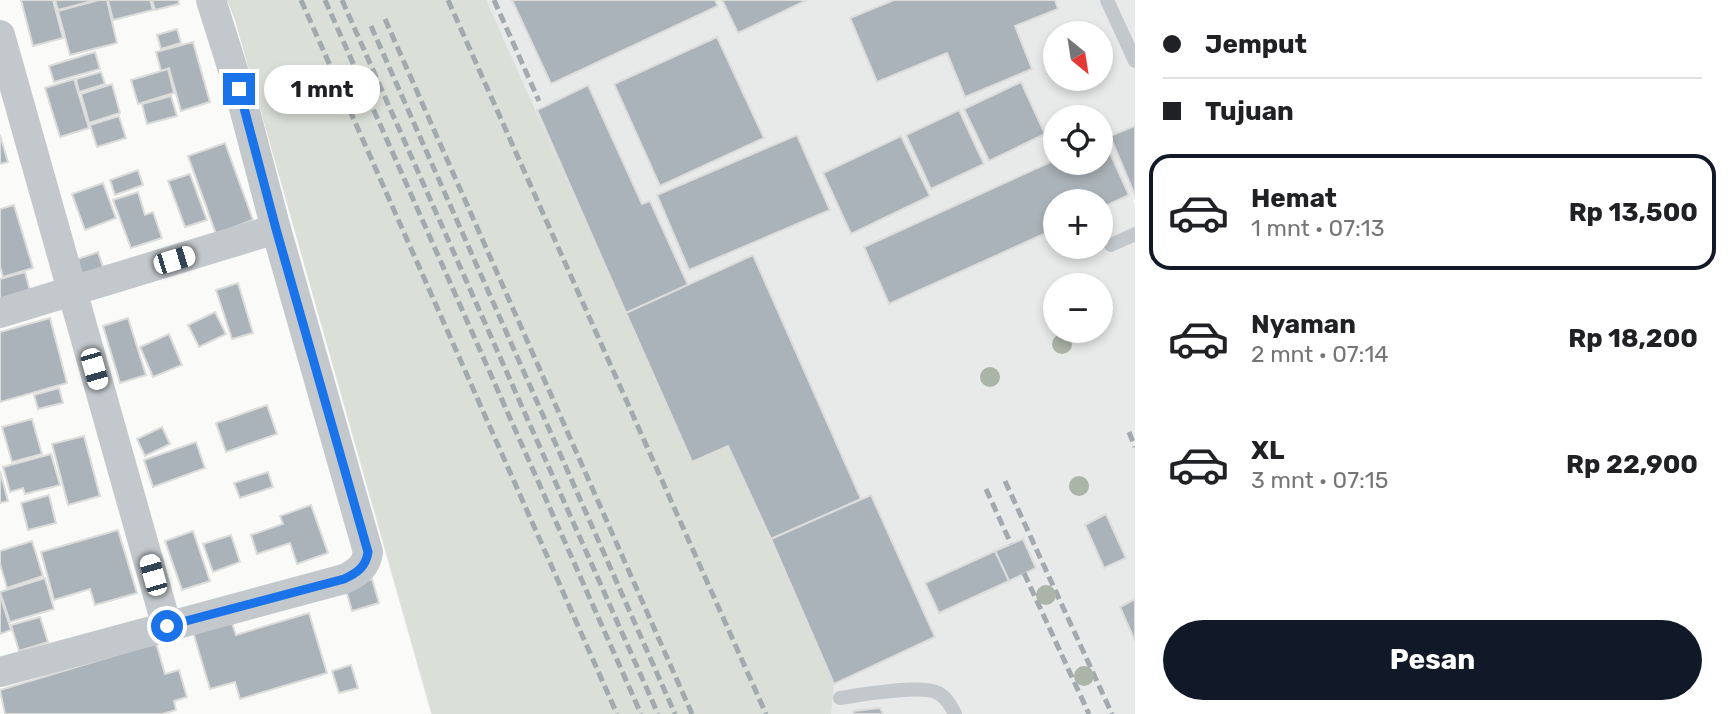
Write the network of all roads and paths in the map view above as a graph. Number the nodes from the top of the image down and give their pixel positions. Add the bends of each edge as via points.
1 (211, 0) edge
2 (1107, 0) edge
3 (0, 35) edge
4 (1135, 61) edge
5 (276, 229) junction
6 (1135, 234) edge
7 (1113, 244) edge
8 (72, 292) junction
9 (0, 313) edge
10 (167, 626) junction
11 (0, 672) edge
12 (840, 698) dead end
13 (955, 714) edge

1 - 5 street
2 - 4 lane
3 - 8 street
5 - 8 street
5 - 10 street via 367,561 344,579
6 - 7 lane
8 - 9 street
8 - 10 street
10 - 11 street
12 - 13 lane via 923,689 937,692

